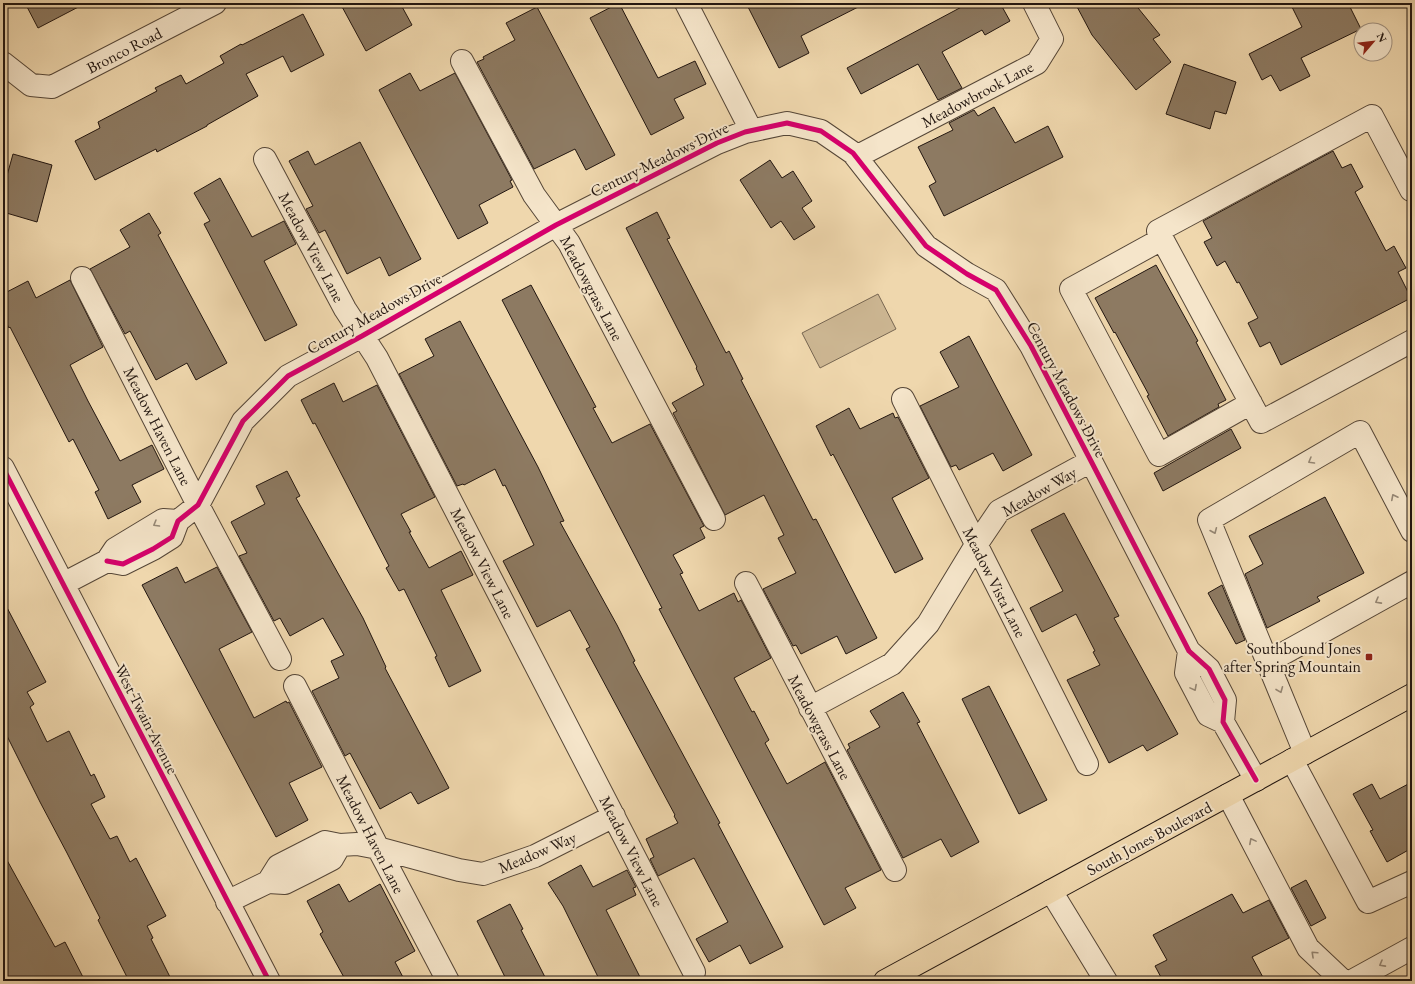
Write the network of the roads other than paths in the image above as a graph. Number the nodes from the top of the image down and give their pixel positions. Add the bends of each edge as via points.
1 (215, 3) edge
2 (686, 3) edge
3 (1034, 3) edge
4 (462, 61) dead end
5 (3, 63) edge
6 (751, 130) junction
7 (856, 156) junction
8 (265, 159) dead end
9 (1412, 190) edge
10 (556, 225) junction
11 (1162, 239) junction
12 (82, 278) dead end
13 (362, 336) junction
14 (1412, 341) edge
15 (903, 399) dead end
16 (1251, 403) junction
17 (1092, 461) junction
18 (3, 468) edge
19 (198, 505) junction
20 (714, 519) dead end
21 (1412, 532) edge
22 (976, 545) junction
23 (1412, 582) edge
24 (746, 583) dead end
25 (63, 584) junction
26 (280, 659) dead end
27 (1268, 662) junction
28 (294, 686) dead end
29 (1412, 695) edge
30 (810, 708) junction
31 (1299, 757) junction
32 (1087, 764) dead end
33 (1256, 780) junction
34 (1228, 795) junction
35 (614, 816) junction
36 (378, 848) junction
37 (895, 870) dead end
38 (1412, 882) edge
39 (1051, 891) junction
40 (227, 902) junction
41 (1412, 948) edge
42 (694, 972) dead end
43 (269, 981) edge
44 (448, 981) edge
45 (885, 981) edge
46 (1106, 981) edge
47 (1343, 981) edge
48 (1352, 981) edge

1 - 5 street, Bronco Road via 52,87 31,85
2 - 6 street
3 - 7 street, Meadowbrook Lane via 1052,39 1037,63
4 - 10 street, Meadowgrass Lane via 534,195
6 - 7 street, Century Meadows Drive via 787,123 814,129 821,131
6 - 10 street, Century Meadows Drive via 717,143
7 - 17 street, Century Meadows Drive via 926,246 966,274 996,290 1031,346
8 - 13 street, Meadow View Lane
9 - 11 street via 1372,116 1158,231
10 - 13 street, Century Meadows Drive
10 - 20 street, Meadowgrass Lane via 569,243
11 - 16 street
11 - 16 street via 1071,289 1159,455
12 - 19 street, Meadow Haven Lane
13 - 19 street, Century Meadows Drive via 288,376 243,421
13 - 35 street, Meadow View Lane via 377,358
14 - 16 street via 1261,422
15 - 22 street, Meadow Vista Lane
17 - 22 street, Meadow Way via 999,511
17 - 33 street, Century Meadows Drive via 1189,651 1186,673 1208,715 1223,722
18 - 25 street, West Twain Avenue
19 - 25 street, Century Meadows Drive via 178,521 172,537 140,544 123,564 107,561
19 - 26 street, Meadow Haven Lane
21 -> 27 street via 1360,432 1209,520
22 - 30 street, Meadow Way via 928,624 892,664
22 - 32 street, Meadow Vista Lane
23 -> 27 street
24 - 30 street, Meadowgrass Lane
25 - 40 street, West Twain Avenue
27 -> 31 street
28 - 36 street, Meadow Haven Lane
29 - 31 main road, South Jones Boulevard
30 - 37 street, Meadowgrass Lane
31 - 33 main road, South Jones Boulevard
31 - 38 street via 1368,902
33 - 34 main road, South Jones Boulevard
34 - 39 main road, South Jones Boulevard
47 -> 34 street via 1308,948
35 - 36 street, Meadow Way via 535,856 482,874
35 - 42 street, Meadow View Lane
36 - 40 street, Meadow Way via 357,844 340,845 332,859 309,871 285,883 268,882
36 - 44 street, Meadow Haven Lane
39 - 45 main road, South Jones Boulevard
39 - 46 street
40 - 43 street, West Twain Avenue
41 -> 48 street

